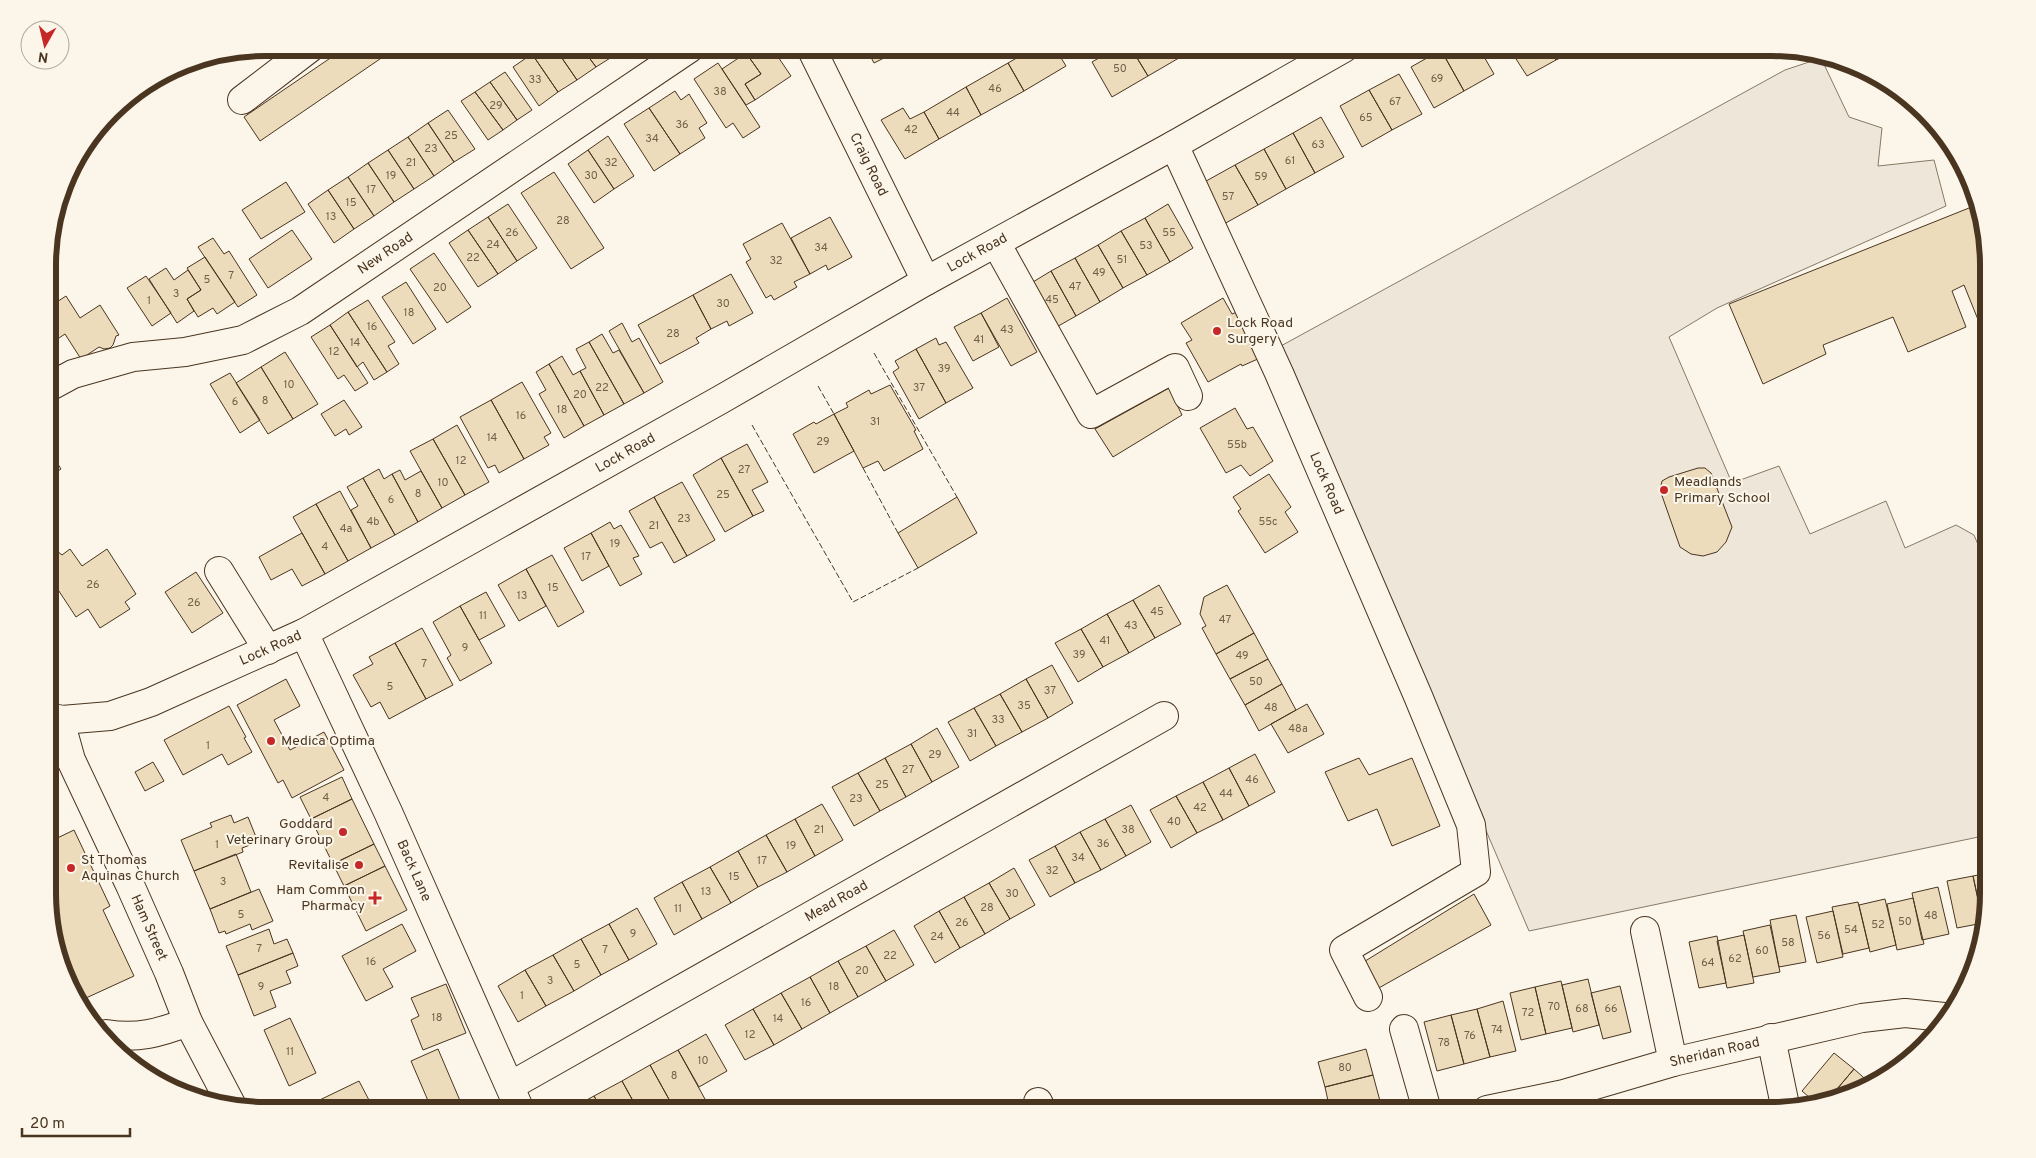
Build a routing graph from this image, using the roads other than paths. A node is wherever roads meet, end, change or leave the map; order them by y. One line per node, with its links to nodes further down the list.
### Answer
1 (300, 56): 5 (street)
2 (678, 56): 9 (street, New Road)
3 (815, 56): 8 (street, Craig Road)
4 (1321, 56): 6 (street, Lock Road)
5 (242, 100)
6 (1174, 145): 7 (street, Lock Road); 17 (street, Lock Road)
7 (996, 243): 8 (street, Lock Road); 10 (street)
8 (926, 281): 12 (street, Lock Road)
9 (56, 383)
10 (1188, 396)
11 (219, 571): 13 (street)
12 (304, 633): 13 (street, Lock Road); 24 (street, Back Lane)
13 (268, 650): 15 (street, Lock Road)
14 (1164, 716): 24 (street, Mead Road)
15 (56, 718): 19 (street, Ham Street)
16 (1645, 931): 23 (street)
17 (1368, 997)
18 (1939, 1017): 22 (street, Sheridan Road)
19 (188, 1022): 21 (street); 25 (street, Ham Street)
20 (1404, 1029): 28 (street)
21 (112, 1035)
22 (1771, 1038): 23 (street, Sheridan Road); 26 (street)
23 (1673, 1062): 29 (street, Sheridan Road)
24 (510, 1086): 27 (street, Back Lane)
25 (228, 1098)
26 (1784, 1101)
27 (517, 1102)
28 (1425, 1102)
29 (1526, 1102)

